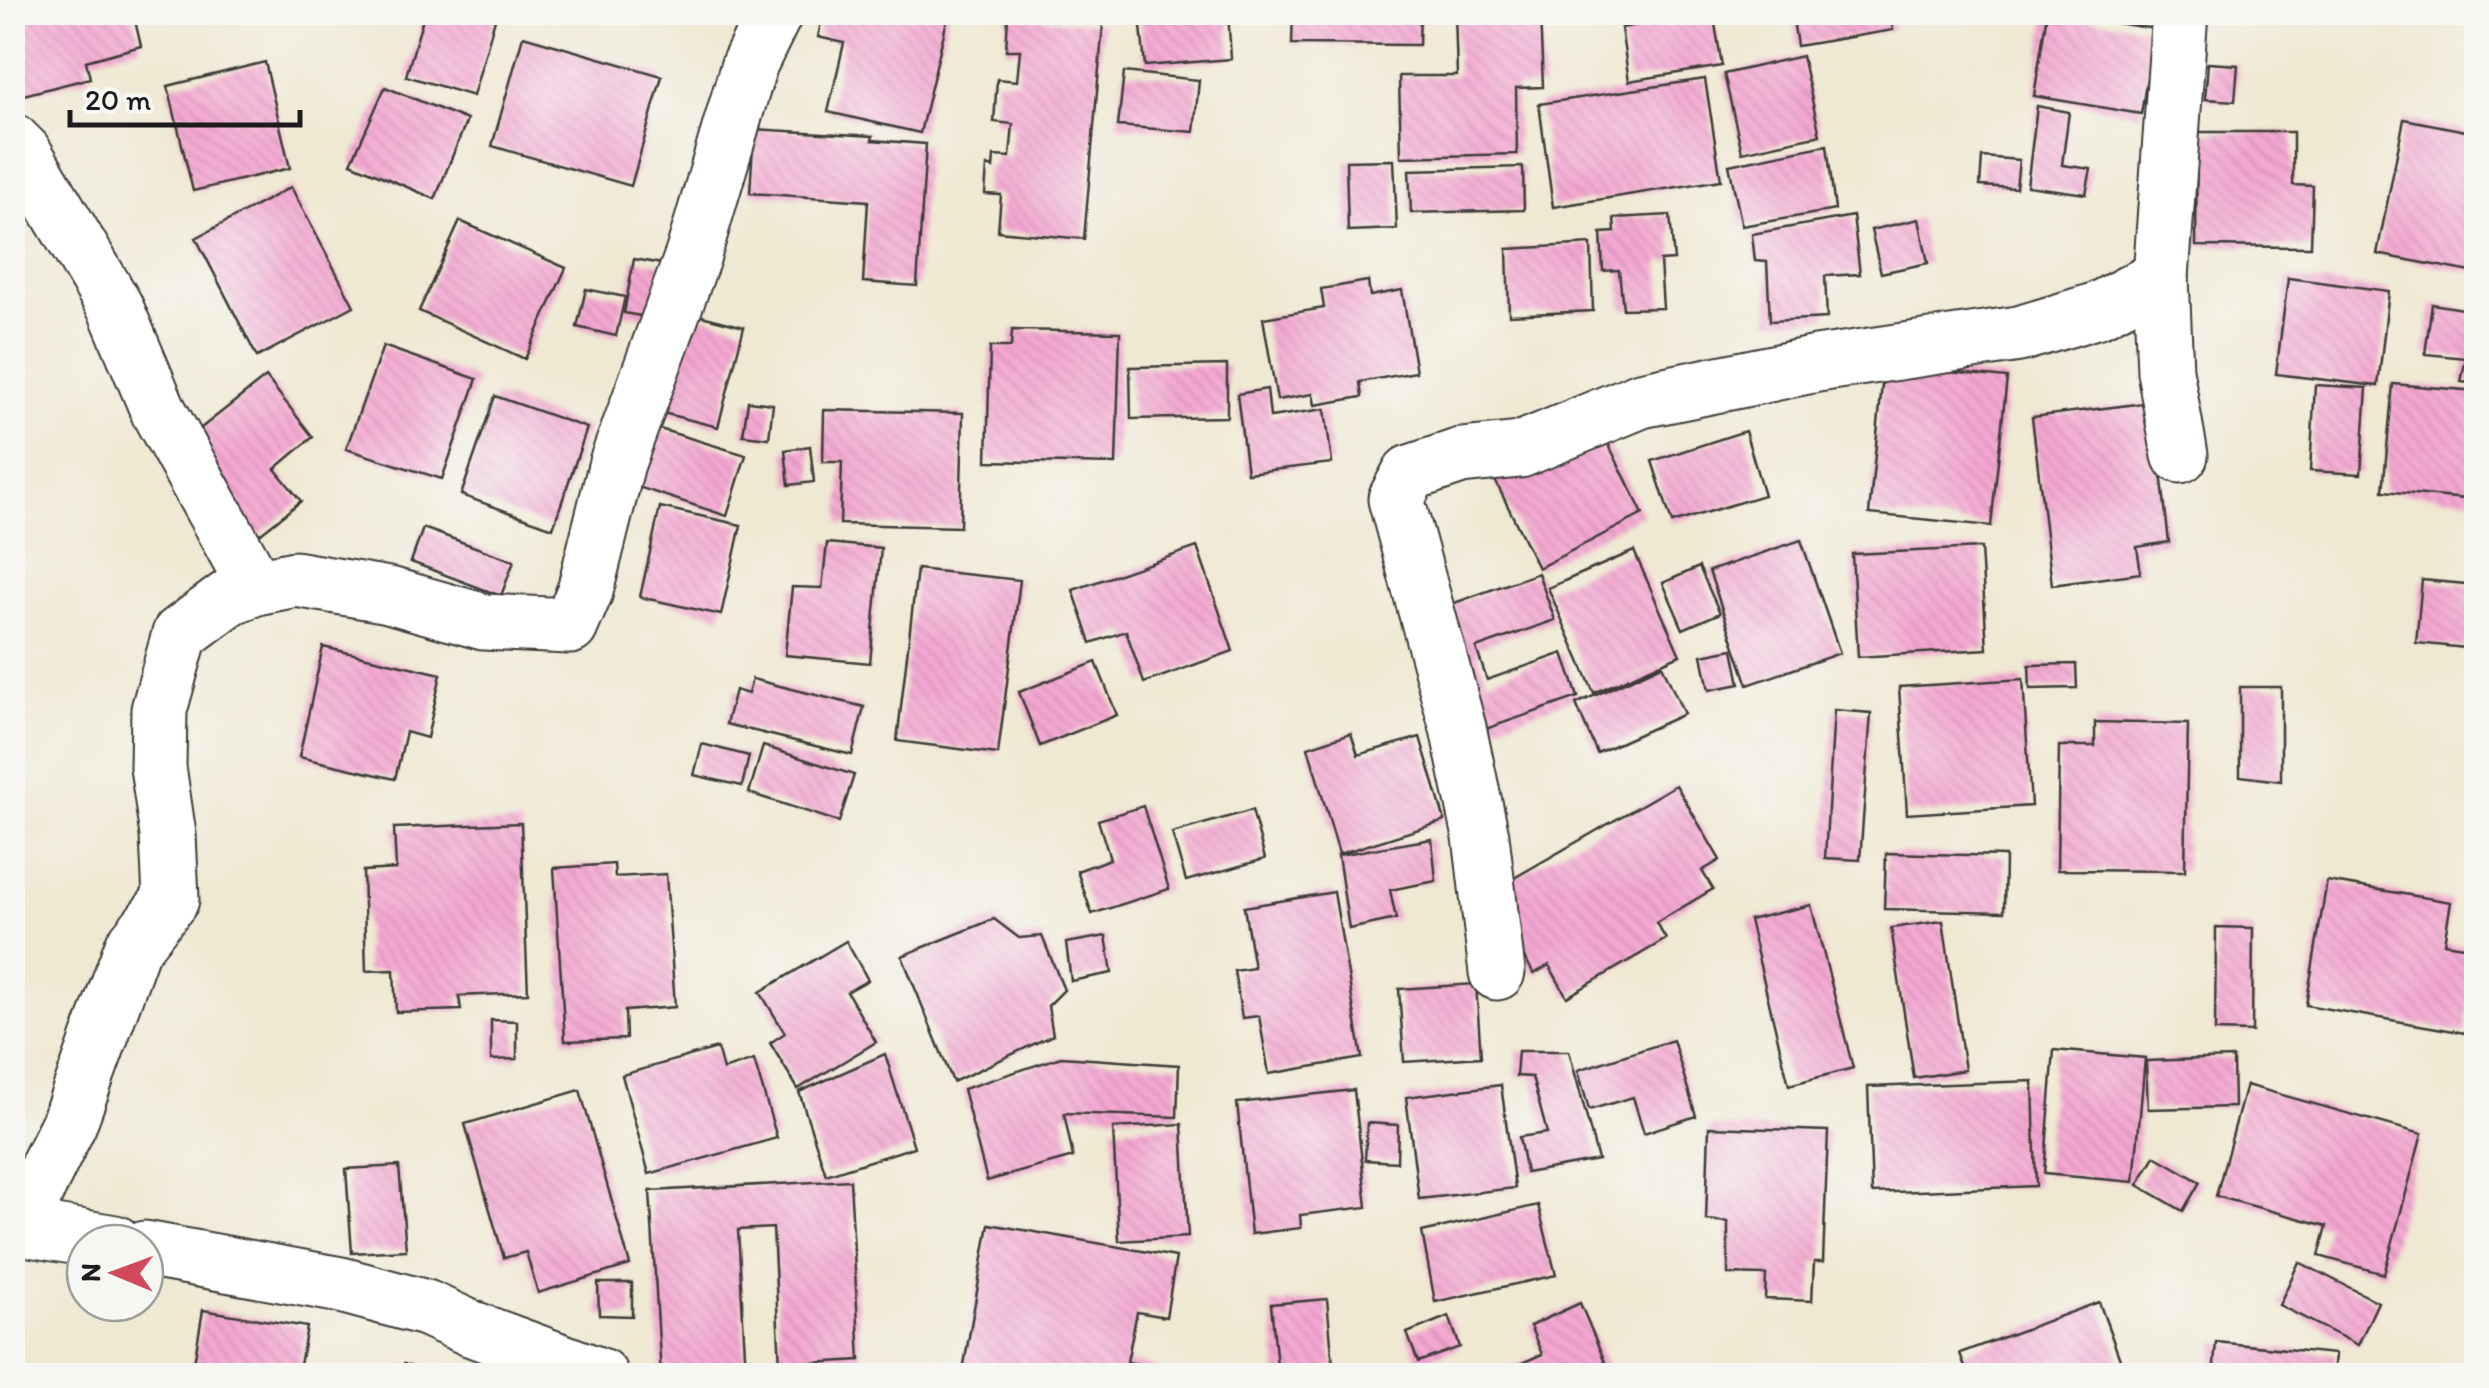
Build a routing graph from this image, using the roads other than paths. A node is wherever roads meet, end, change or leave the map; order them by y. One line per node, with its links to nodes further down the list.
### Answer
1 (775, 12): 6 (street)
2 (2180, 12): 4 (street)
3 (12, 141): 6 (street)
4 (2161, 277): 5 (street); 7 (street)
5 (2180, 455)
6 (256, 588): 8 (street)
7 (1497, 972)
8 (16, 1225): 9 (street)
9 (65, 1234)
10 (165, 1253): 11 (street)
11 (600, 1376)

